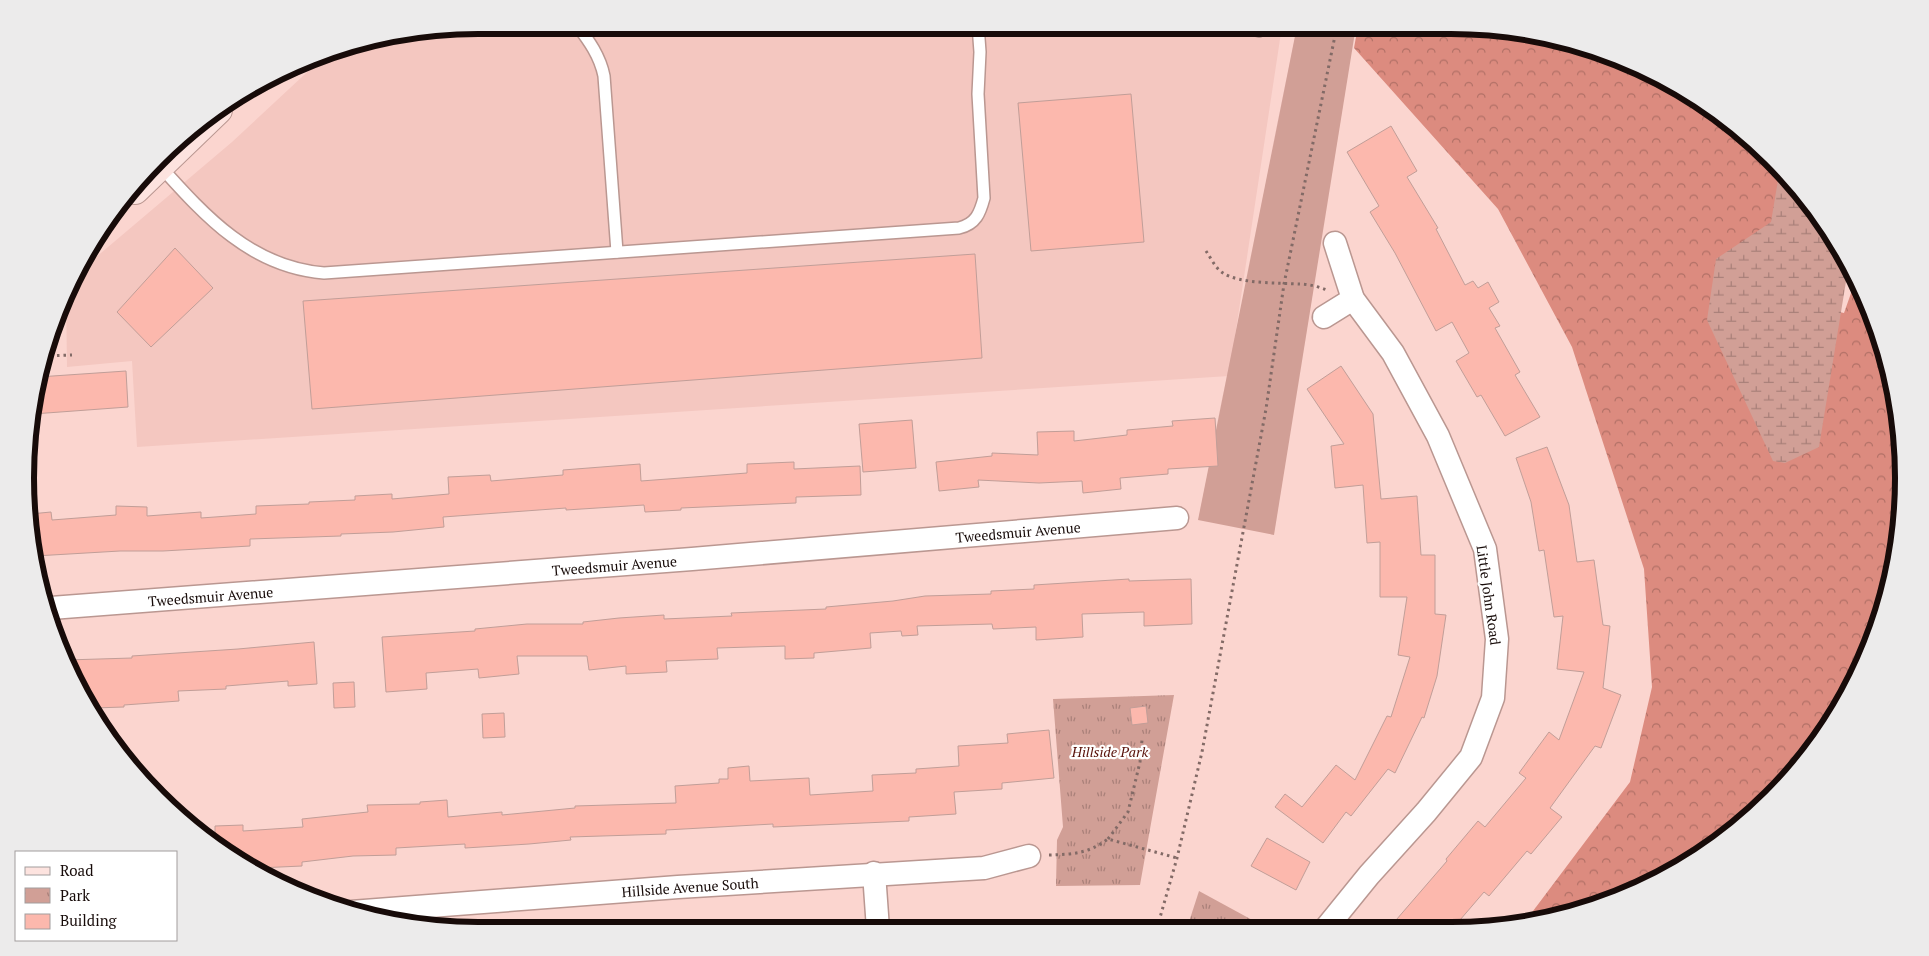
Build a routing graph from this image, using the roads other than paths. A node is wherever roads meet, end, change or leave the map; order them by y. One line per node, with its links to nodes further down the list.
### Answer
1 (583, 34): 5 (lane)
2 (979, 34): 5 (lane)
3 (161, 167): 5 (lane)
4 (1335, 243): 6 (street, Little John Road)
5 (616, 252)
6 (1352, 297): 7 (street); 14 (street, Little John Road)
7 (1324, 317)
8 (1177, 518): 9 (street, Tweedsmuir Avenue)
9 (53, 608)
10 (1029, 856): 11 (street, Hillside Avenue South)
11 (874, 873): 12 (street, Hillside Avenue South); 13 (street)
12 (376, 910)
13 (878, 922)
14 (1331, 922)

